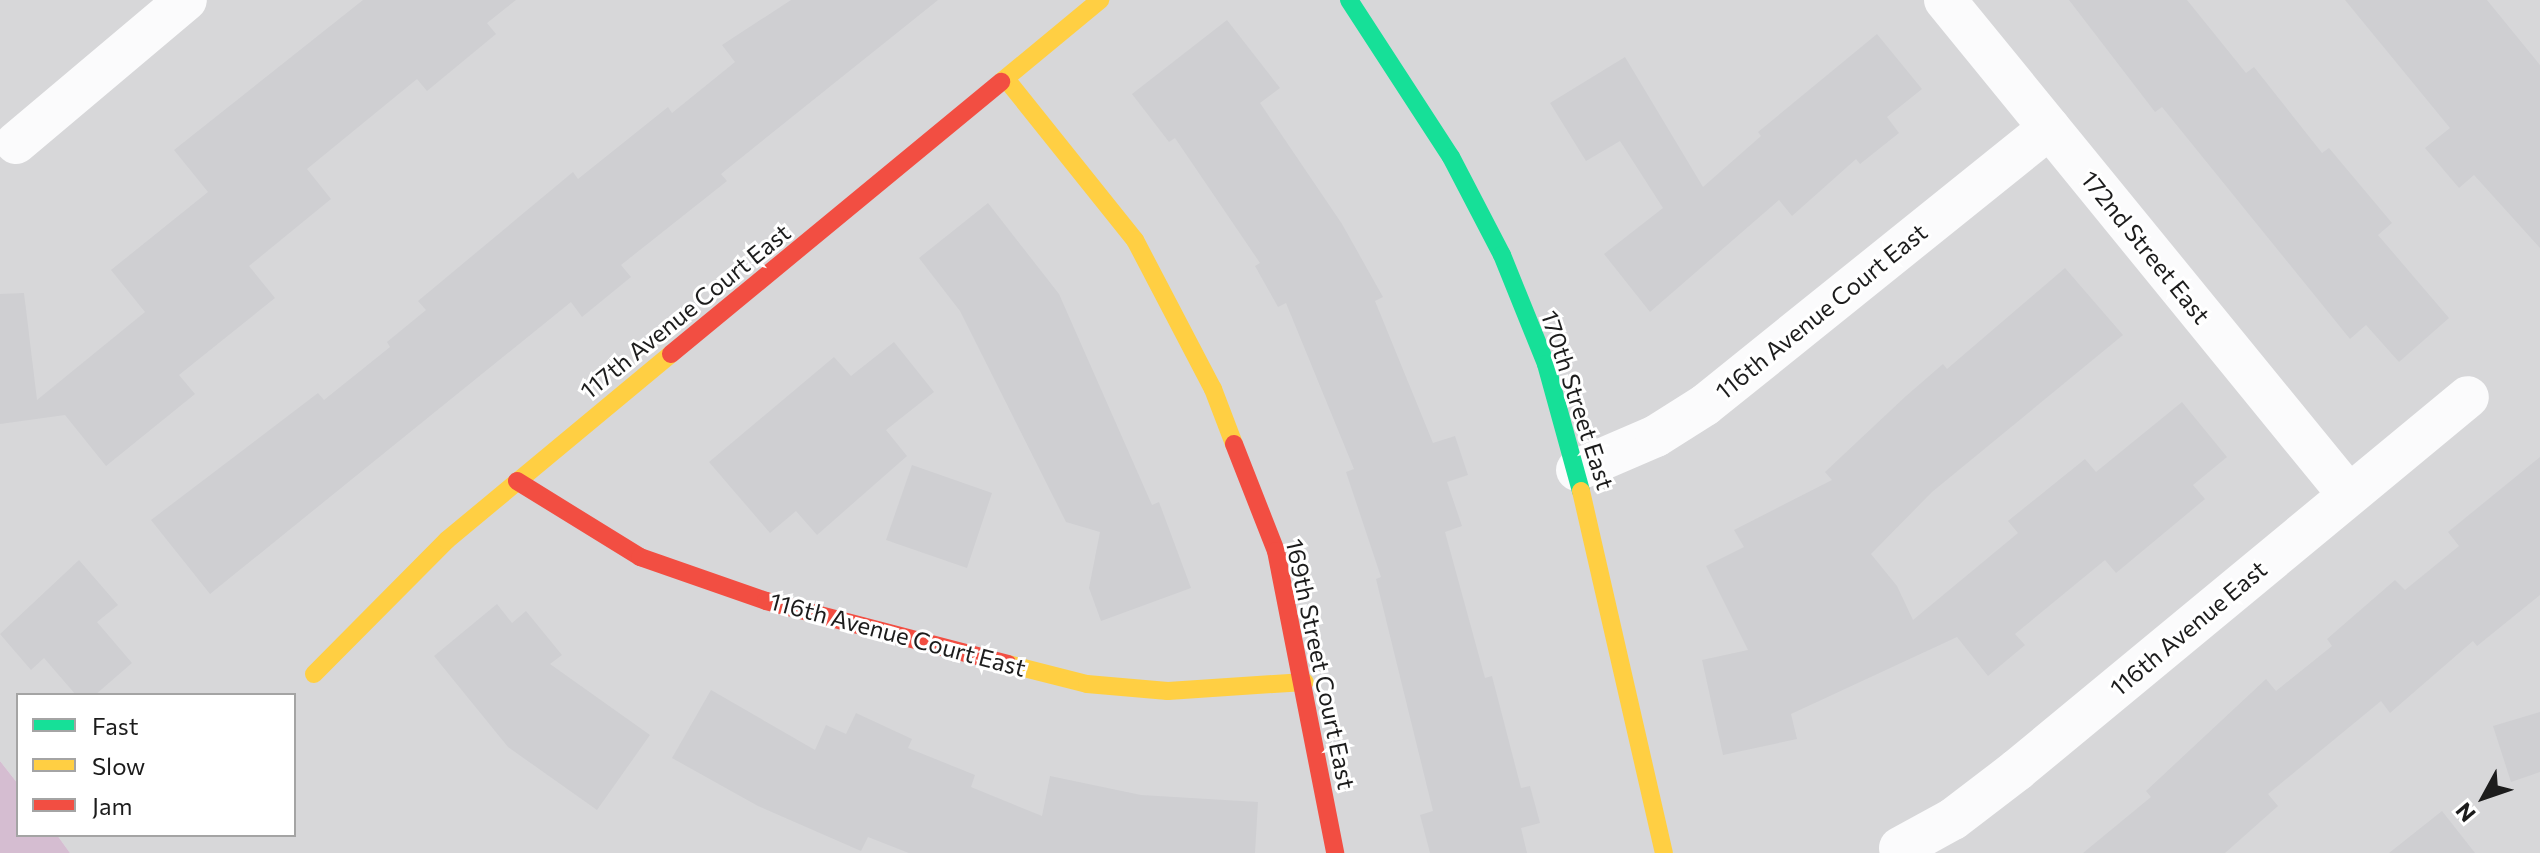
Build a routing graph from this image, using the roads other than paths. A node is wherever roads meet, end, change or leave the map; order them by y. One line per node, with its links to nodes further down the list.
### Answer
1 (186, 0): 7 (street)
2 (1100, 0): 5 (street, 117th Avenue Court East)
3 (1349, 0): 9 (street, 170th Street East)
4 (1945, 0): 6 (street, 172nd Street East)
5 (1006, 79): 10 (street, 117th Avenue Court East); 13 (street, 169th Street Court East)
6 (2049, 128): 9 (street, 116th Avenue Court East); 11 (street, 172nd Street East)
7 (16, 143)
8 (2468, 397): 11 (street, 116th Avenue East)
9 (1577, 470): 16 (street, 170th Street East)
10 (517, 481): 12 (street, 117th Avenue Court East); 13 (street, 116th Avenue Court East)
11 (2348, 494): 14 (street, 116th Avenue East)
12 (314, 674)
13 (1305, 682): 15 (street, 169th Street Court East)
14 (1900, 848)
15 (1335, 853)
16 (1664, 853)

